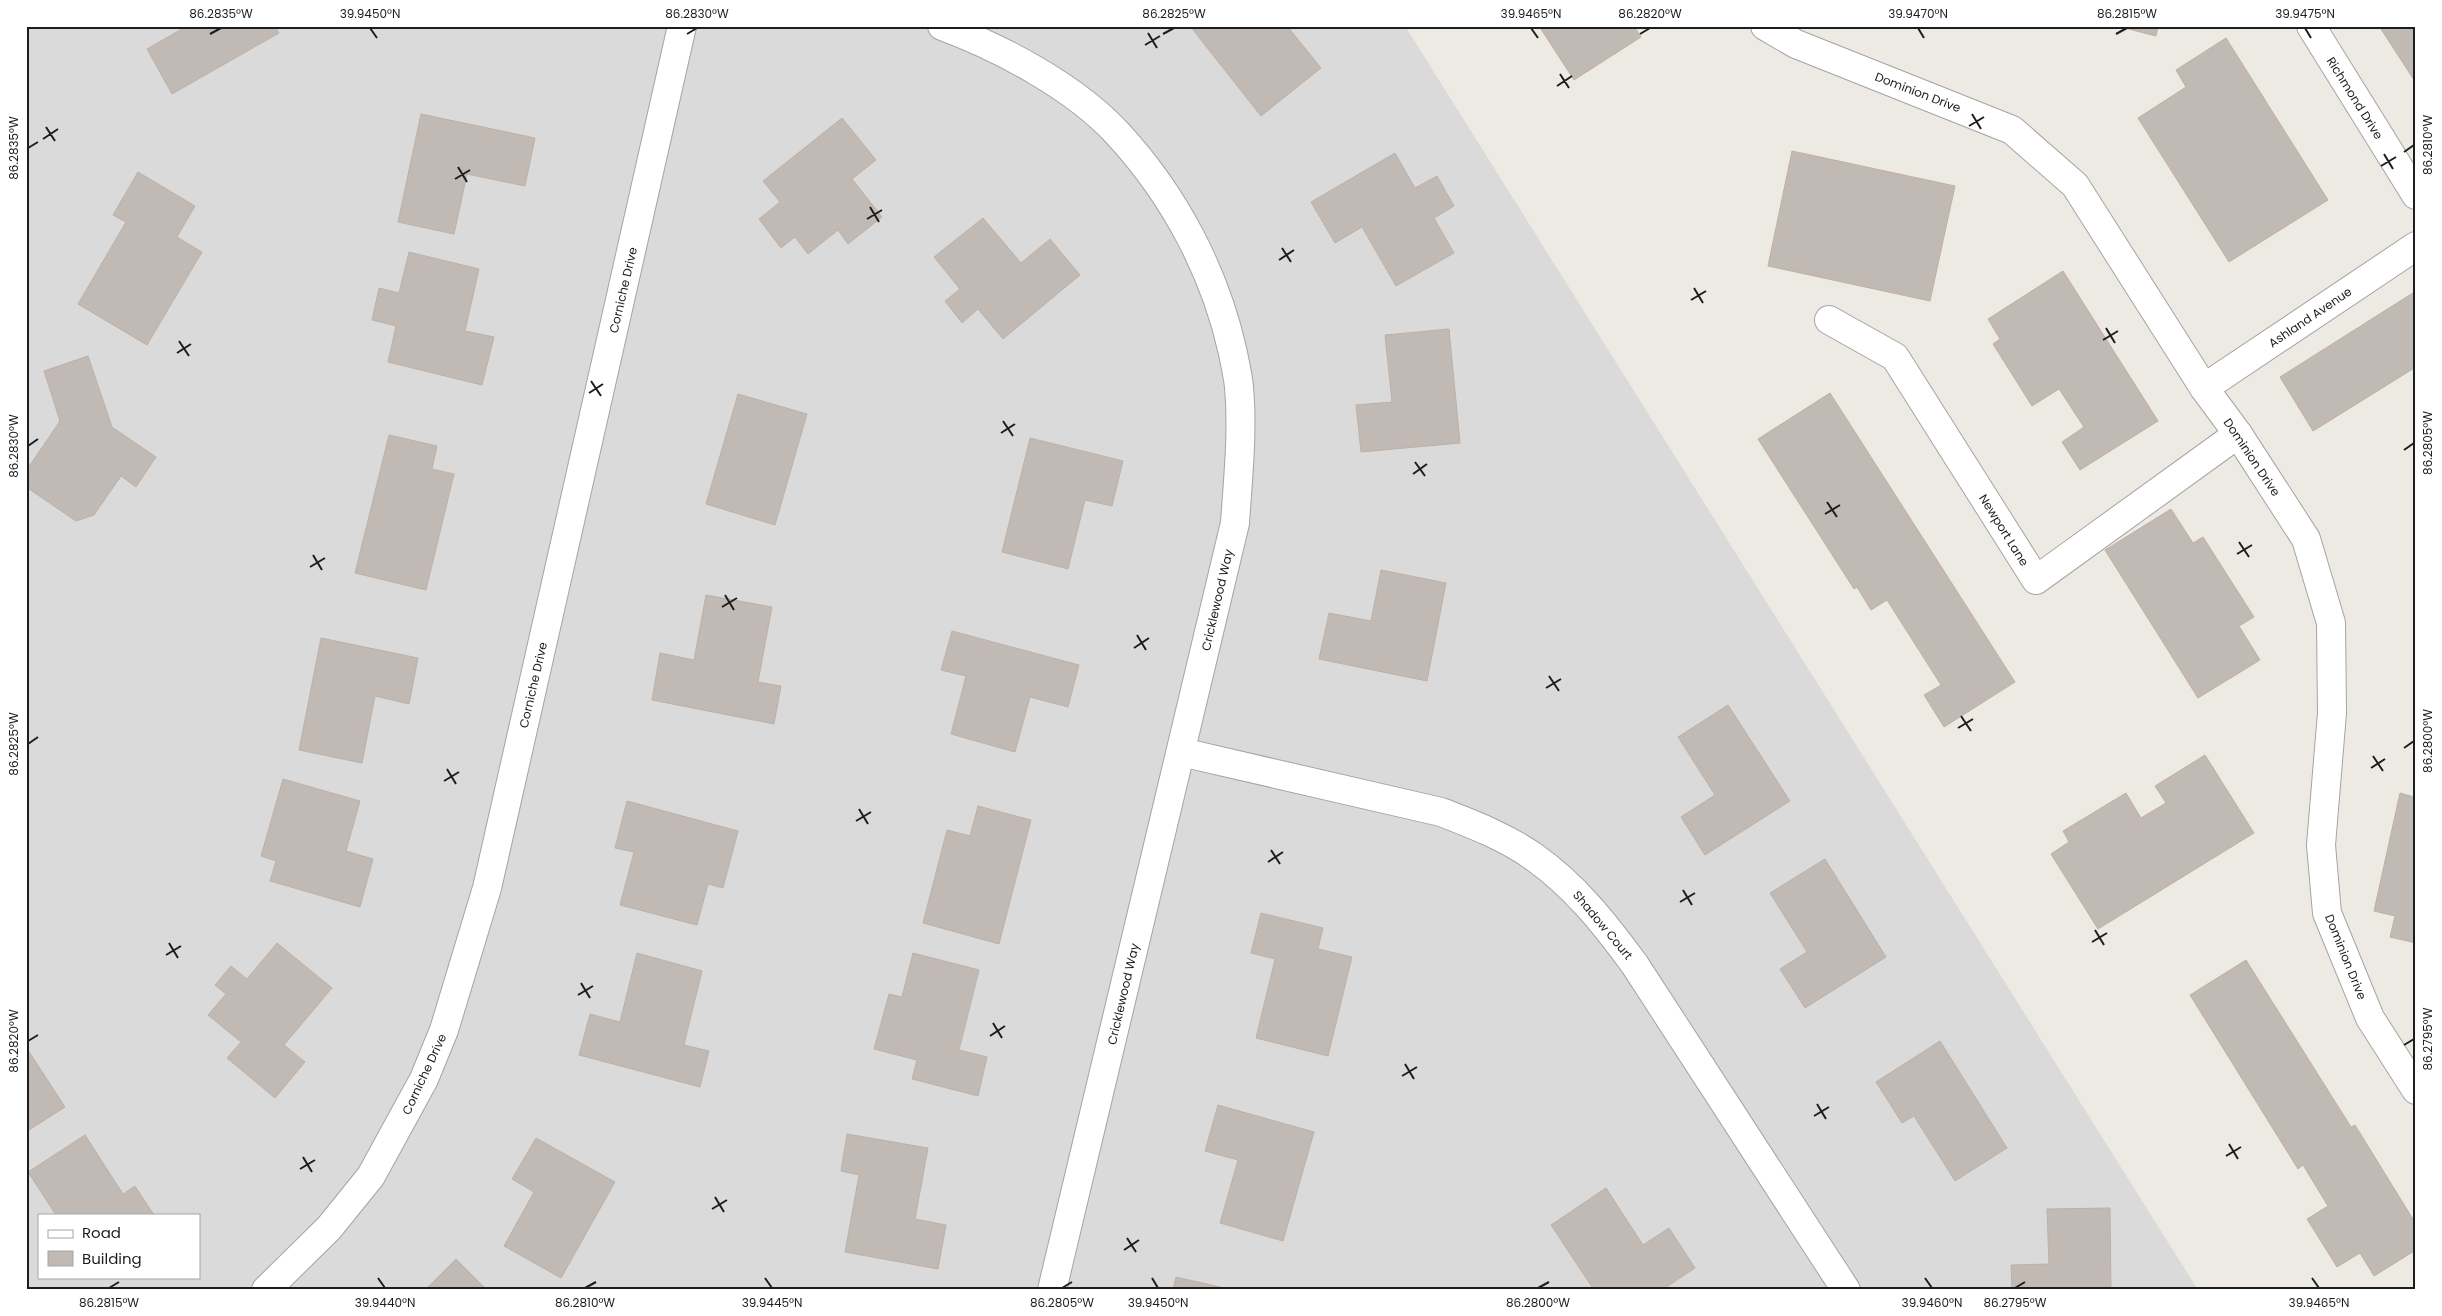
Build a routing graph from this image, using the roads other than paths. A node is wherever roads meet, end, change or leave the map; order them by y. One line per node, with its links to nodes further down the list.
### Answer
1 (682, 26): 12 (street, Corniche Drive)
2 (942, 26): 10 (street, Cricklewood Way)
3 (1765, 26): 8 (street, Dominion Drive)
4 (2311, 26): 5 (street, Richmond Drive)
5 (2416, 195)
6 (2416, 246): 8 (street, Ashland Avenue)
7 (1829, 320): 9 (street, Newport Lane)
8 (2204, 388): 9 (street, Dominion Drive)
9 (2238, 434): 11 (street, Dominion Drive)
10 (1181, 752): 13 (street, Cricklewood Way); 14 (street, Shadow Court)
11 (2416, 1090)
12 (266, 1290)
13 (1052, 1290)
14 (1846, 1290)

